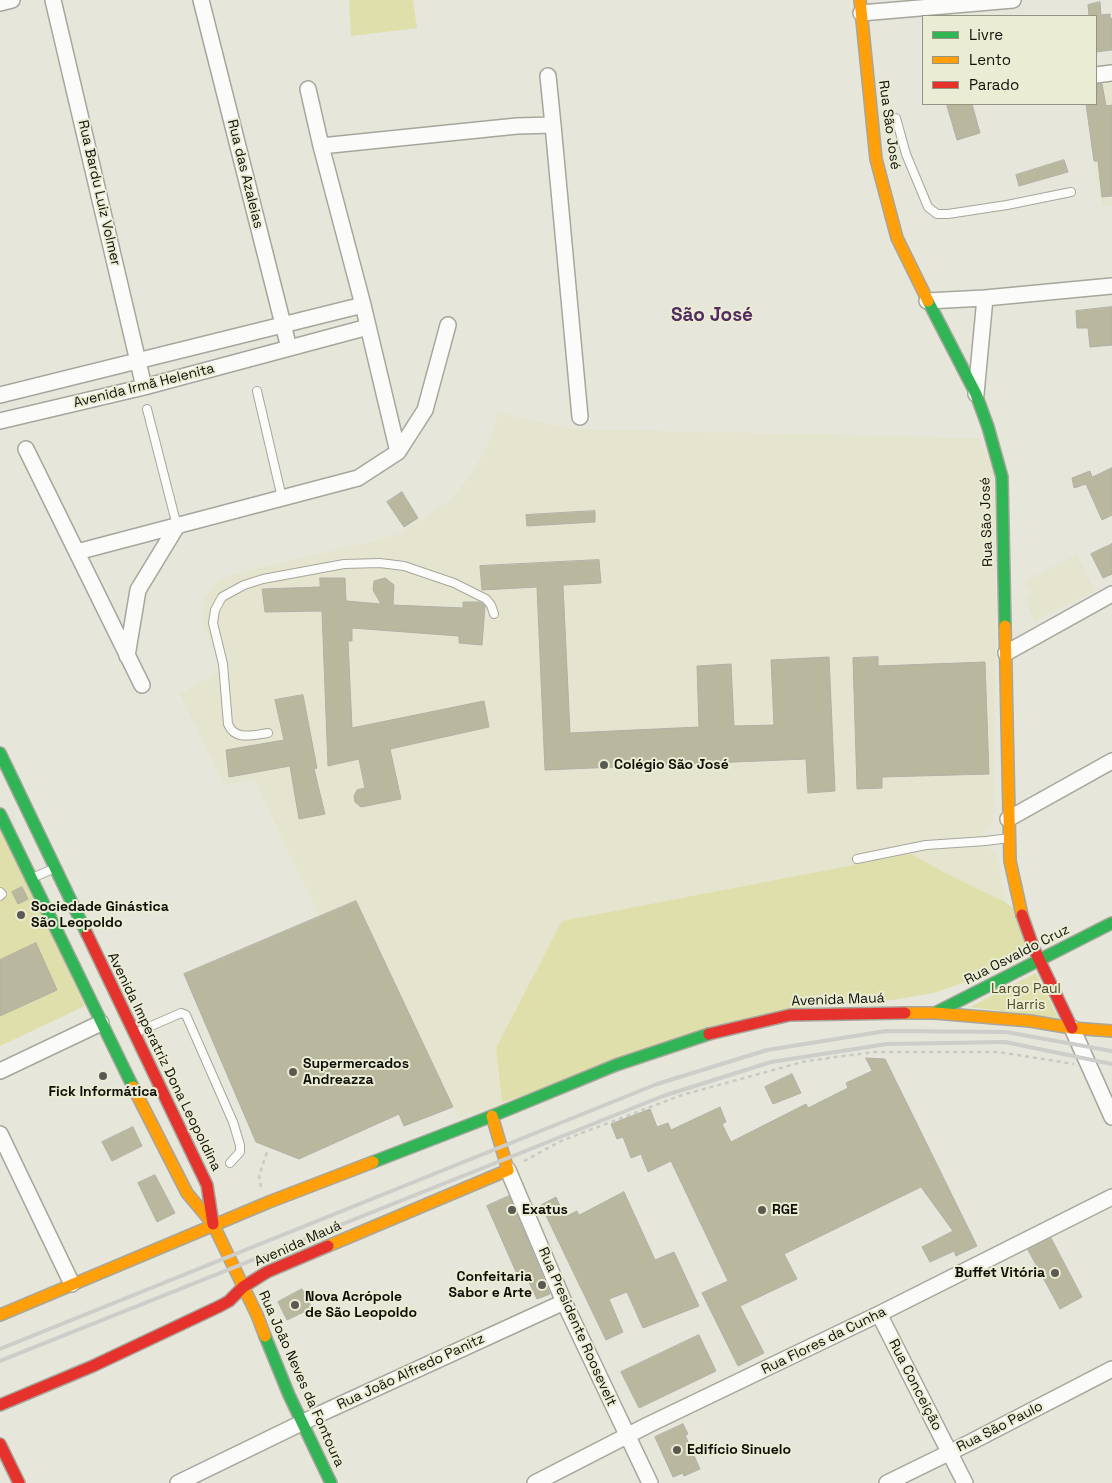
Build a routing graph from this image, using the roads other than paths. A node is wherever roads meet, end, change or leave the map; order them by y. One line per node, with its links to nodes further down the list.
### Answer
1 (12, 0): 5 (street)
2 (54, 0): 25 (street, Rua Bardu Luiz Volmer)
3 (201, 0): 21 (street, Rua das Azaleias)
4 (1011, 0): 6 (street)
5 (0, 3)
6 (860, 6): 17 (main road, Rua São José)
7 (1112, 73): 8 (street)
8 (1097, 75)
9 (548, 76): 12 (street)
10 (308, 89): 13 (street)
11 (896, 118): 14 (lane)
12 (554, 125): 13 (street); 31 (street)
13 (321, 146): 18 (street)
14 (1071, 192)
15 (1112, 286): 16 (street)
16 (985, 298): 17 (street); 28 (street)
17 (927, 301): 28 (main road, Rua São José)
18 (363, 305): 19 (street, Avenida Irmã Helenita); 22 (street)
19 (312, 318): 21 (street, Avenida Irmã Helenita); 23 (street)
20 (448, 325): 34 (street)
21 (283, 326): 24 (street, Rua das Azaleias); 25 (street, Avenida Irmã Helenita)
22 (368, 327): 23 (street, Avenida Irmã Helenita); 34 (street)
23 (318, 340): 24 (street, Avenida Irmã Helenita)
24 (288, 348): 26 (street, Avenida Irmã Helenita)
25 (139, 362): 26 (street, Rua Bardu Luiz Volmer); 29 (street, Avenida Irmã Helenita)
26 (144, 387): 32 (street, Avenida Irmã Helenita)
27 (257, 391): 35 (lane)
28 (976, 394): 40 (main road, Rua São José)
29 (0, 395)
30 (147, 409): 36 (lane)
31 (580, 417)
32 (0, 420)
33 (26, 450): 37 (street)
34 (398, 452): 35 (street)
35 (282, 498): 36 (street)
36 (177, 526): 37 (street); 41 (street)
37 (77, 552): 41 (street)
38 (1112, 594): 40 (street)
39 (494, 614): 43 (lane)
40 (1006, 653): 48 (main road, Rua São José)
41 (128, 656): 42 (street)
42 (142, 684)
43 (268, 733)
44 (0, 753): 46 (main road, Avenida Imperatriz Dona Leopoldina)
45 (1112, 761): 48 (street)
46 (4, 773): 51 (main road, Avenida Imperatriz Dona Leopoldina)
47 (0, 814): 52 (main road, Avenida Imperatriz Dona Leopoldina)
48 (1008, 819): 49 (main road, Rua São José)
49 (1009, 838): 50 (lane); 56 (main road, Rua São José)
50 (857, 859)
51 (55, 868): 52 (lane); 61 (main road, Avenida Imperatriz Dona Leopoldina)
52 (30, 879): 58 (main road, Avenida Imperatriz Dona Leopoldina)
53 (0, 892): 54 (lane)
54 (0, 896)
55 (1112, 923): 56 (main road, Rua Osvaldo Cruz)
56 (1040, 961): 57 (main road, Rua Osvaldo Cruz); 59 (main road, Rua São José)
57 (935, 1013): 59 (main road, Avenida Mauá); 63 (main road, Avenida Mauá)
58 (100, 1023): 62 (street); 69 (main road, Avenida Imperatriz Dona Leopoldina)
59 (1072, 1028): 60 (main road, Avenida Mauá); 64 (street)
60 (1112, 1031)
61 (134, 1034): 66 (lane); 69 (main road, Avenida Imperatriz Dona Leopoldina)
62 (0, 1071)
63 (492, 1116): 67 (main road); 69 (main road, Avenida Mauá)
64 (1112, 1118)
65 (0, 1134): 70 (street)
66 (230, 1163)
67 (508, 1170): 71 (main road, Avenida Mauá); 72 (street, Rua Presidente Roosevelt)
68 (1112, 1197): 73 (street, Rua Flores da Cunha)
69 (213, 1224): 70 (main road, Avenida Mauá); 71 (main road, Avenida Imperatriz Dona Leopoldina)
70 (72, 1284): 74 (main road, Avenida Mauá)
71 (243, 1287): 76 (main road, Avenida Mauá); 77 (main road, Rua João Neves da Fontoura)
72 (564, 1302): 77 (street, Rua João Alfredo Panitz); 78 (street, Rua Presidente Roosevelt)
73 (879, 1314): 78 (street, Rua Flores da Cunha); 80 (street, Rua Conceição)
74 (0, 1315)
75 (1112, 1370): 80 (street, Rua São Paulo)
76 (0, 1405)
77 (302, 1422): 82 (street, Rua João Alfredo Panitz); 83 (main road, Rua João Neves da Fontoura)
78 (627, 1435): 84 (street, Rua Flores da Cunha); 85 (street, Rua Presidente Roosevelt)
79 (0, 1444): 81 (main road)
80 (950, 1452): 86 (street, Rua São Paulo); 87 (street, Rua Conceição)
81 (19, 1483)
82 (178, 1483)
83 (331, 1483)
84 (535, 1483)
85 (650, 1483)
86 (887, 1483)
87 (965, 1483)

